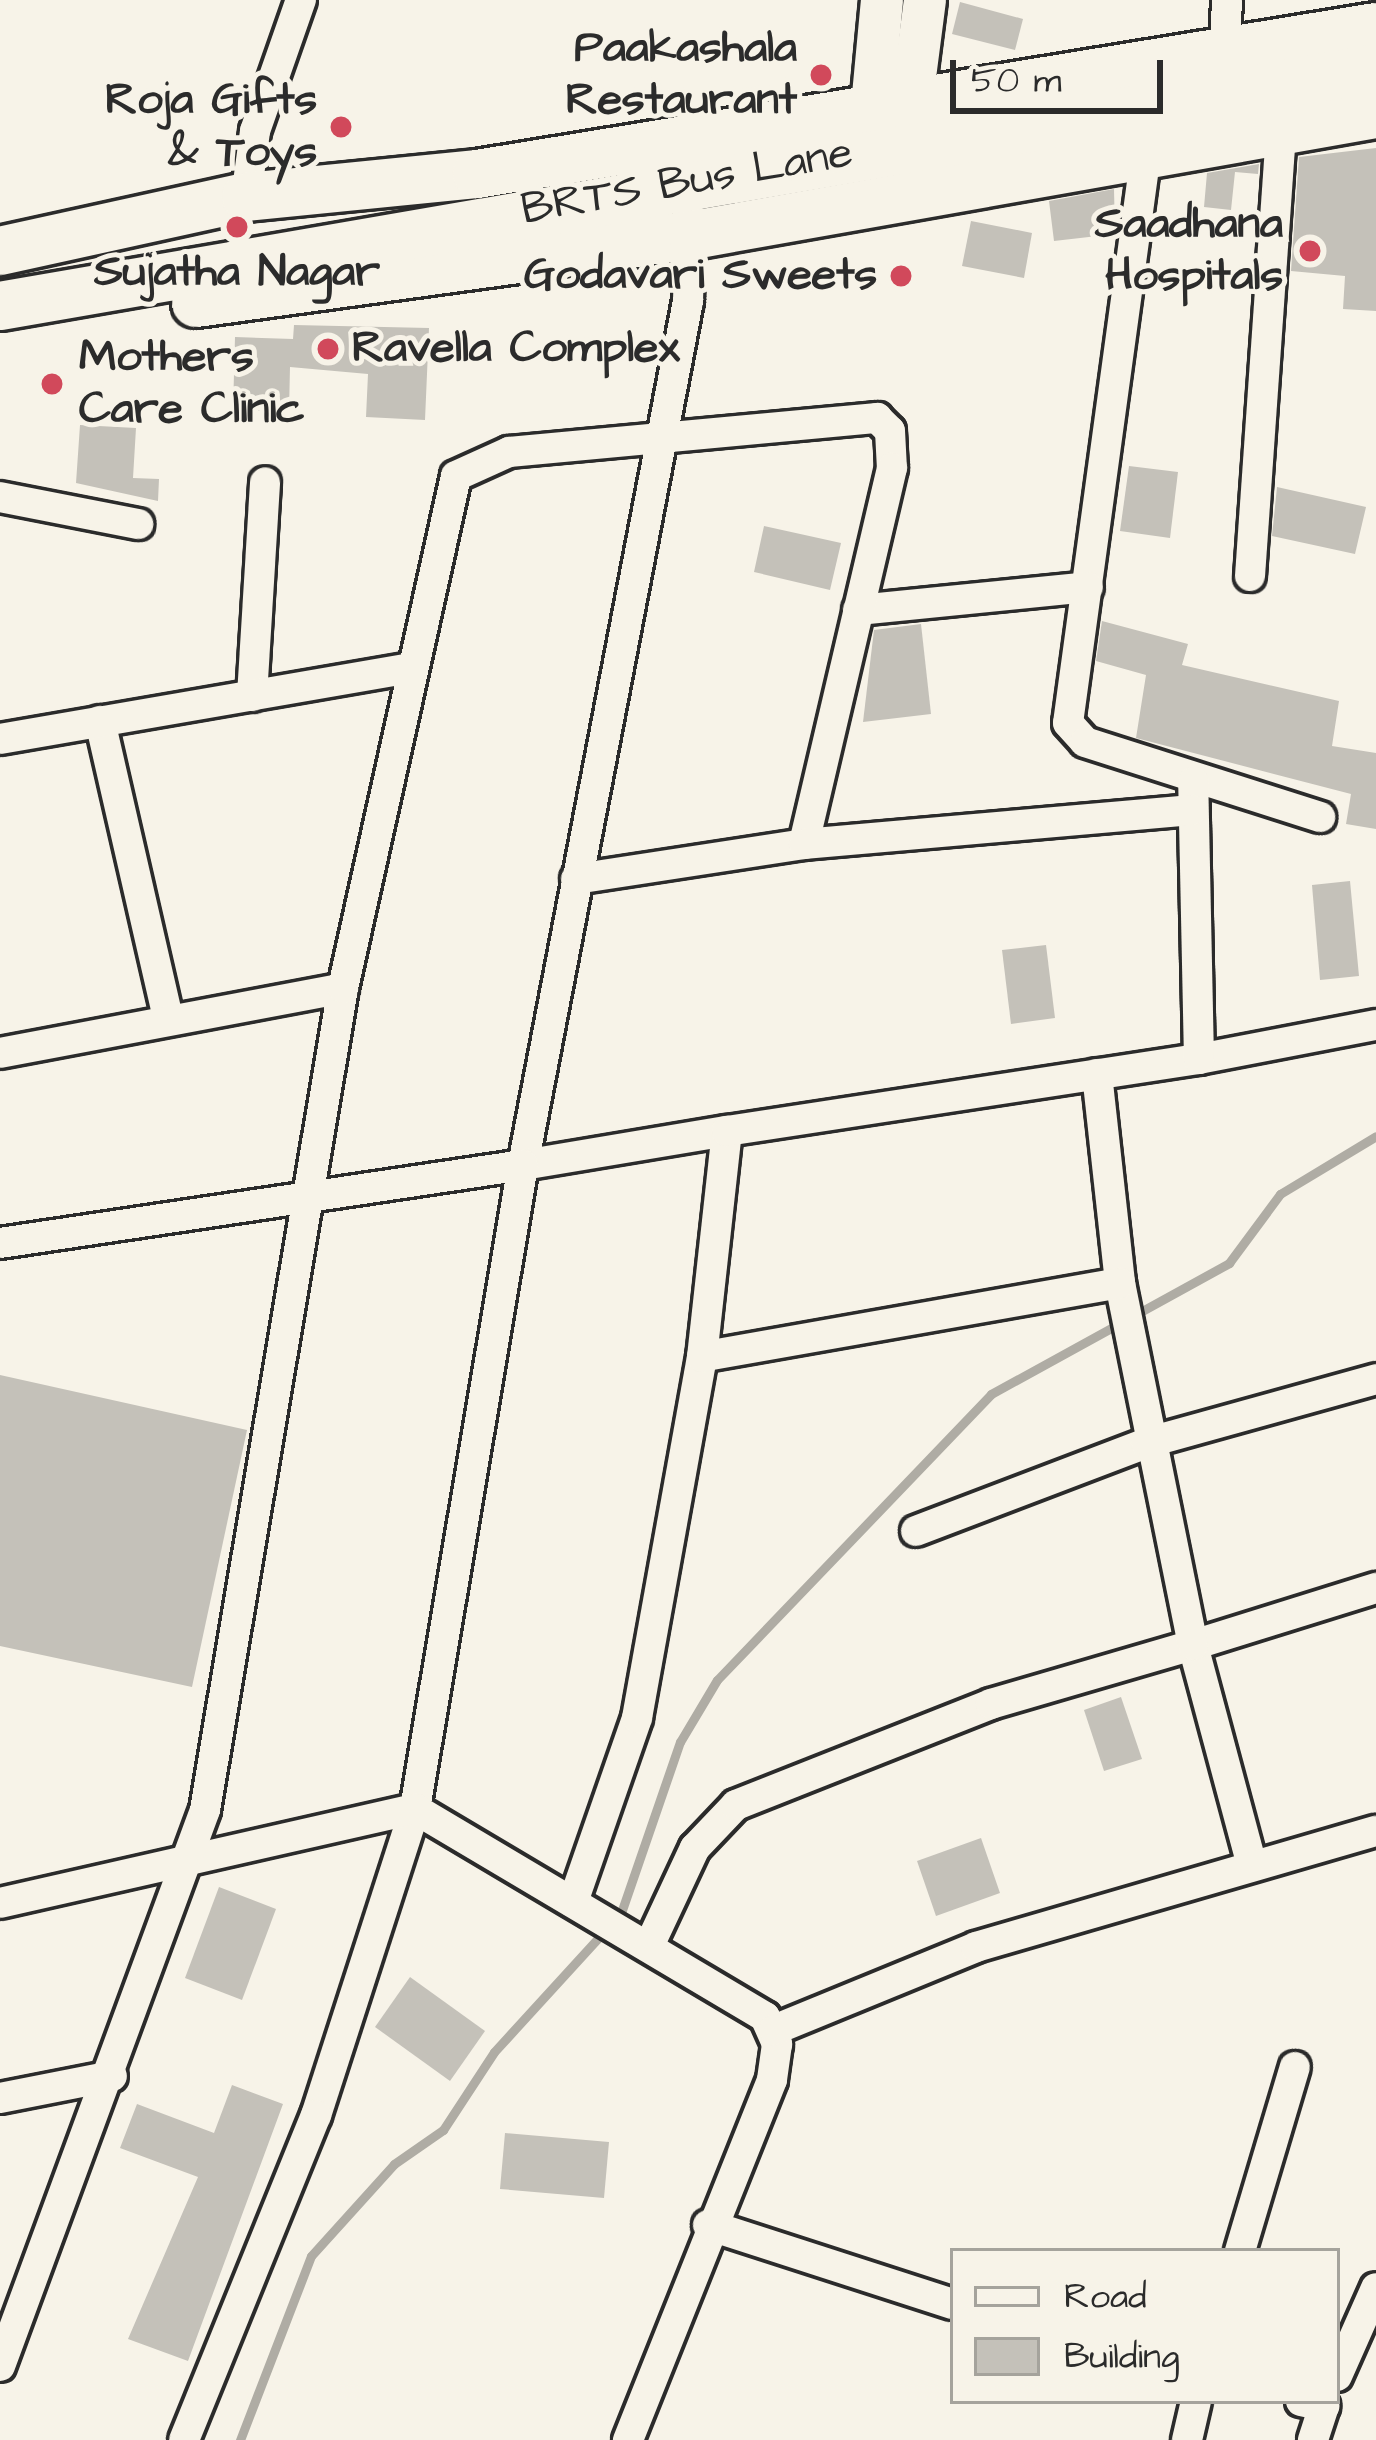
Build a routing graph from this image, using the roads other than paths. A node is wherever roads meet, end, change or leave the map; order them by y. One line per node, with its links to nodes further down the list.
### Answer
1 (301, 0): 13 (street)
2 (882, 0): 8 (street)
3 (925, 0): 8 (street)
4 (1227, 0): 6 (street)
5 (1376, 28): 6 (main road)
6 (1225, 50): 8 (main road)
7 (1376, 68): 12 (main road, BRTS Bus Lane)
8 (892, 103): 12 (main road)
9 (1376, 115): 10 (main road)
10 (1281, 130): 11 (main road); 22 (street)
11 (1146, 153): 14 (main road); 23 (street)
12 (685, 163): 13 (main road); 14 (street); 16 (main road, BRTS Bus Lane)
13 (246, 197): 15 (main road)
14 (693, 235): 17 (main road); 18 (street)
15 (0, 251)
16 (0, 306)
17 (0, 334)
18 (663, 431): 24 (street); 25 (street); 32 (street)
19 (265, 482): 26 (street)
20 (0, 497): 21 (street)
21 (138, 524)
22 (1250, 576)
23 (1088, 587): 24 (street); 29 (street)
24 (858, 610): 31 (street)
25 (412, 668): 26 (street); 33 (street)
26 (252, 695): 27 (street)
27 (100, 721): 28 (street); 34 (street)
28 (0, 739)
29 (1192, 796): 30 (street); 31 (street); 37 (street)
30 (1320, 817)
31 (804, 844): 32 (street)
32 (576, 879): 40 (street)
33 (343, 988): 34 (street); 41 (street)
34 (168, 1019): 36 (street)
35 (1376, 1024): 37 (street)
36 (0, 1053)
37 (1199, 1059): 38 (street)
38 (1097, 1074): 39 (street); 43 (street)
39 (727, 1131): 40 (street); 44 (street)
40 (523, 1165): 41 (street); 50 (street)
41 (306, 1196): 42 (street); 53 (street)
42 (0, 1243)
43 (1121, 1292): 44 (street); 46 (street)
44 (702, 1357): 55 (street)
45 (1376, 1379): 46 (street)
46 (1146, 1443): 47 (street); 49 (street)
47 (916, 1531)
48 (1376, 1588): 49 (street)
49 (1193, 1645): 52 (street); 56 (street)
50 (415, 1809): 53 (street); 55 (street); 69 (street)
51 (1376, 1831): 52 (street)
52 (1251, 1862): 57 (street)
53 (187, 1864): 54 (street); 59 (street)
54 (0, 1903)
55 (578, 1905): 56 (street)
56 (641, 1941): 57 (street)
57 (773, 2030): 61 (street)
58 (1295, 2067): 62 (street)
59 (112, 2076): 60 (street); 65 (street)
60 (0, 2098)
61 (708, 2225): 64 (street); 70 (street)
62 (1241, 2248)
63 (1376, 2288): 66 (street)
64 (950, 2303)
65 (0, 2366)
66 (1340, 2369)
67 (1195, 2404): 71 (street)
68 (1317, 2404): 72 (street)
69 (184, 2440)
70 (628, 2440)
71 (1186, 2440)
72 (1313, 2440)

